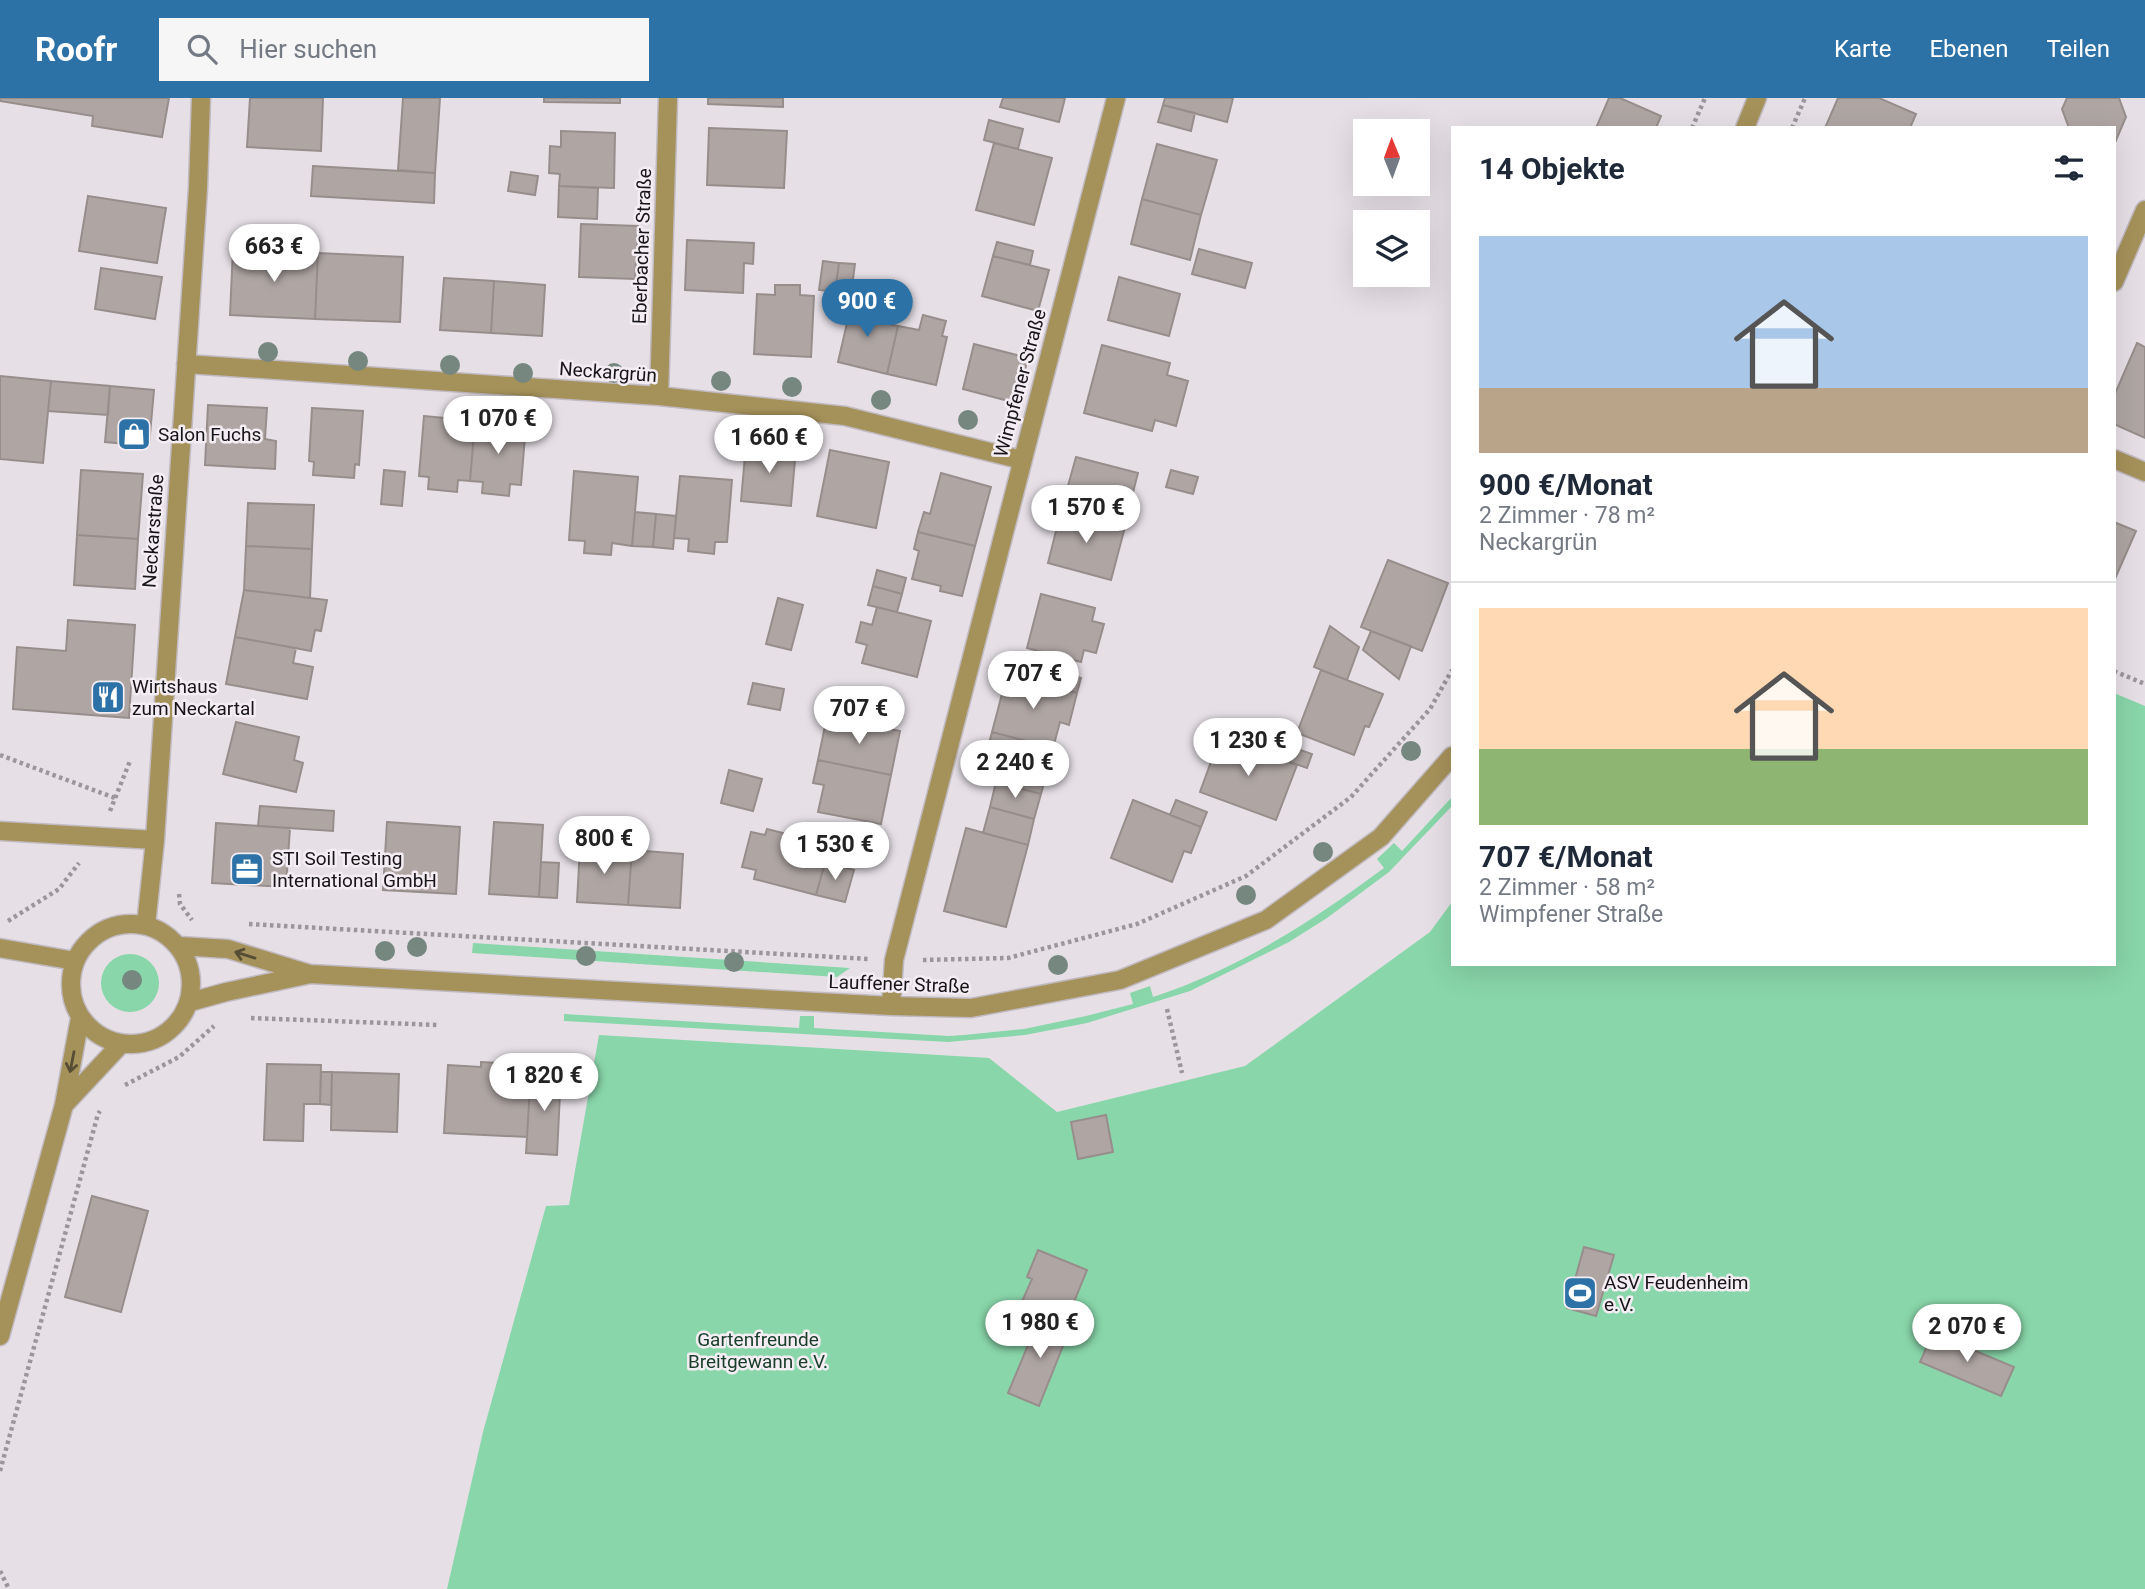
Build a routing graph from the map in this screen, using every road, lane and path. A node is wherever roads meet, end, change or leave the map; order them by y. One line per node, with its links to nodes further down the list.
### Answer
1 (201, 98): 12 (street, Neckarstraße)
2 (668, 98): 13 (street, Eberbacher Straße)
3 (1116, 98): 14 (street, Wimpfener Straße)
4 (1705, 98): 7 (path)
5 (1757, 98): 8 (street)
6 (1805, 98): 9 (path)
7 (1693, 126)
8 (1746, 126)
9 (1793, 126)
10 (2145, 210): 11 (street)
11 (2116, 277)
12 (186, 364): 13 (street, Neckargrün); 24 (street, Neckarstraße)
13 (659, 396): 14 (street, Neckargrün)
14 (1022, 460): 31 (street, Wimpfener Straße)
15 (2116, 460): 16 (street)
16 (2145, 472)
17 (1451, 672): 31 (path)
18 (2116, 672): 19 (path)
19 (2145, 684)
20 (0, 755): 22 (path)
21 (1451, 757): 35 (street, Lauffener Straße)
22 (115, 798)
23 (0, 831): 24 (street)
24 (155, 840): 27 (street, Neckarstraße)
25 (192, 921): 28 (path)
26 (244, 923): 31 (path)
27 (146, 925): 28 (street); 32 (street)
28 (164, 933): 29 (street)
29 (179, 946): 33 (street, Lauffener Straße, one-way to 29); 34 (street)
30 (0, 948): 32 (street)
31 (894, 960): 35 (street, Wimpfener Straße)
32 (75, 961): 38 (street)
33 (310, 974): 34 (street, Lauffener Straße); 35 (street, Lauffener Straße)
34 (190, 1002): 41 (street)
35 (891, 1006)
36 (1167, 1009): 42 (path)
37 (238, 1017): 40 (path)
38 (80, 1018): 41 (street); 44 (street, one-way to 44)
39 (216, 1025): 43 (path)
40 (439, 1025)
41 (121, 1044): 44 (street)
42 (1182, 1073)
43 (121, 1090)
44 (64, 1105): 46 (street)
45 (105, 1106): 47 (path)
46 (0, 1336)
47 (0, 1471)
48 (0, 1571): 49 (path)
49 (9, 1589)

